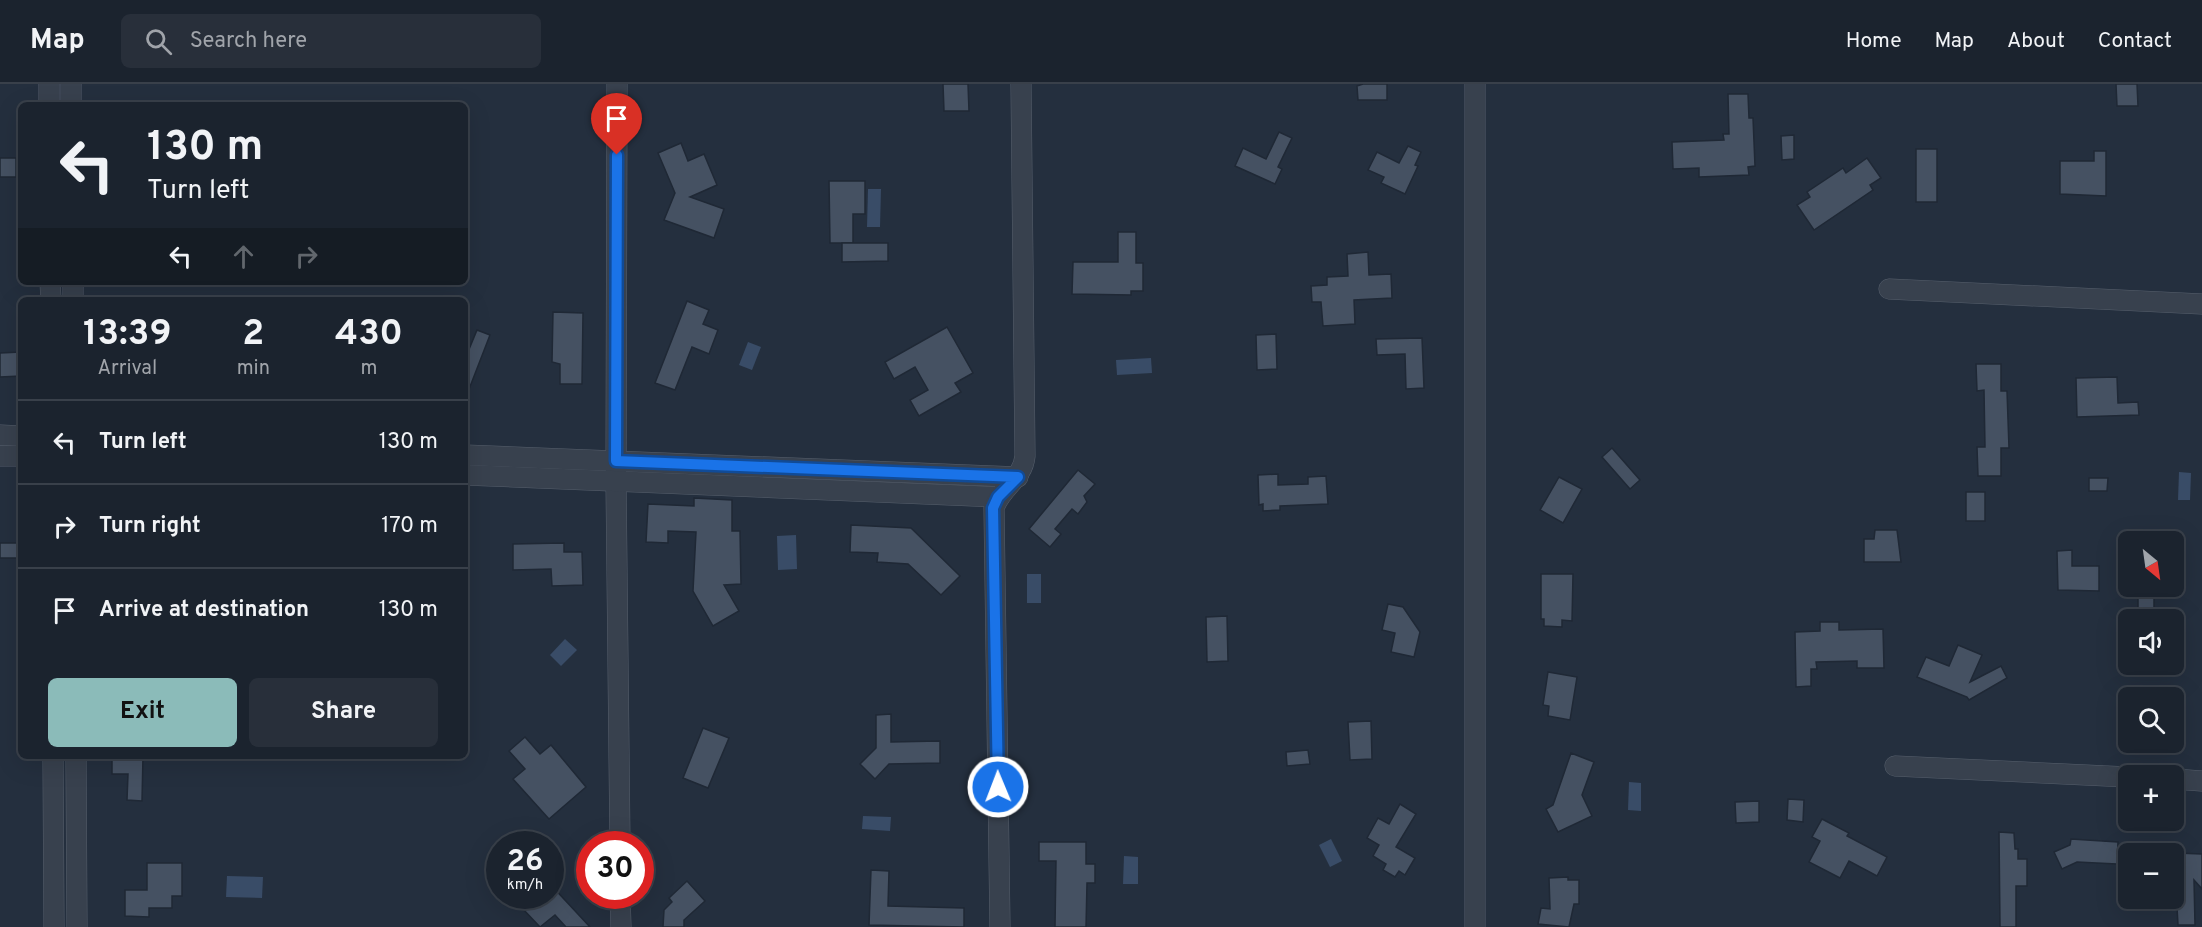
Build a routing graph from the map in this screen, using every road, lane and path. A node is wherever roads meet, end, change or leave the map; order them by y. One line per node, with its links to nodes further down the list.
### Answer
1 (49, 84): 6 (street)
2 (71, 84): 7 (street)
3 (617, 84): 15 (street)
4 (1022, 84): 17 (street)
5 (1476, 84): 31 (street)
6 (49, 102)
7 (71, 102)
8 (1889, 289): 9 (street)
9 (2202, 304)
10 (0, 435): 11 (street)
11 (18, 436)
12 (468, 455): 15 (street)
13 (0, 456): 14 (street)
14 (18, 456)
15 (616, 471): 16 (street); 17 (street); 18 (street); 25 (street)
16 (468, 475)
17 (1018, 477): 18 (street)
18 (998, 497): 30 (street)
19 (53, 759): 27 (street)
20 (76, 759): 28 (street)
21 (1895, 766): 22 (street)
22 (2118, 777)
23 (2184, 780): 24 (street)
24 (2202, 781)
25 (620, 831)
26 (620, 909): 29 (street)
27 (54, 927)
28 (77, 927)
29 (621, 927)
30 (1000, 927)
31 (1474, 927)

